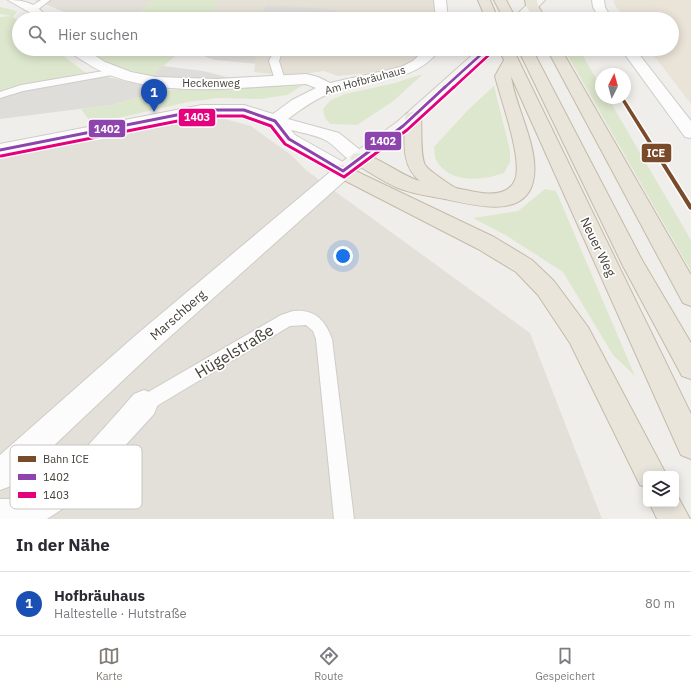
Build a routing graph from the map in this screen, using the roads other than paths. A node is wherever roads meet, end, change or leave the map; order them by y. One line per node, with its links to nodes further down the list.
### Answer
1 (14, 0): 8 (street)
2 (46, 0): 8 (lane)
3 (440, 0): 10 (street)
4 (484, 0): 11 (highway)
5 (500, 0): 12 (highway)
6 (598, 0): 15 (street)
7 (534, 2): 13 (street); 14 (highway)
8 (32, 9): 9 (street)
9 (35, 12)
10 (441, 12)
11 (489, 12)
12 (506, 12)
13 (525, 12)
14 (538, 12)
15 (602, 12)
16 (84, 56): 25 (street, Heckenweg)
17 (276, 56): 26 (lane)
18 (426, 56): 27 (street, Am Hofbräuhaus)
19 (479, 56): 29 (street)
20 (513, 56): 34 (highway)
21 (515, 56): 40 (highway, Neuer Weg)
22 (516, 56): 36 (highway, Neuer Weg)
23 (558, 56): 35 (highway)
24 (633, 56): 31 (street)
25 (115, 72): 26 (street, Heckenweg); 28 (lane)
26 (280, 80): 27 (street, Heckenweg)
27 (328, 88): 30 (street, Am Hofbräuhaus)
28 (0, 95)
29 (413, 117): 33 (street); 34 (highway)
30 (276, 121): 32 (street); 33 (street); 33 (street)
31 (691, 133)
32 (0, 150)
33 (351, 164): 34 (highway); 38 (street, Marschberg); 42 (highway)
34 (450, 193)
35 (691, 296)
36 (691, 367)
37 (144, 404): 39 (street, Hügelstraße); 47 (lane, Hügelstraße)
38 (34, 445)
39 (106, 445)
40 (691, 445)
41 (10, 467): 43 (street, Marschberg)
42 (648, 471)
43 (0, 476)
44 (668, 507): 48 (highway)
45 (31, 509): 46 (street, Hügelstraße)
46 (0, 515)
47 (344, 519)
48 (674, 519)

